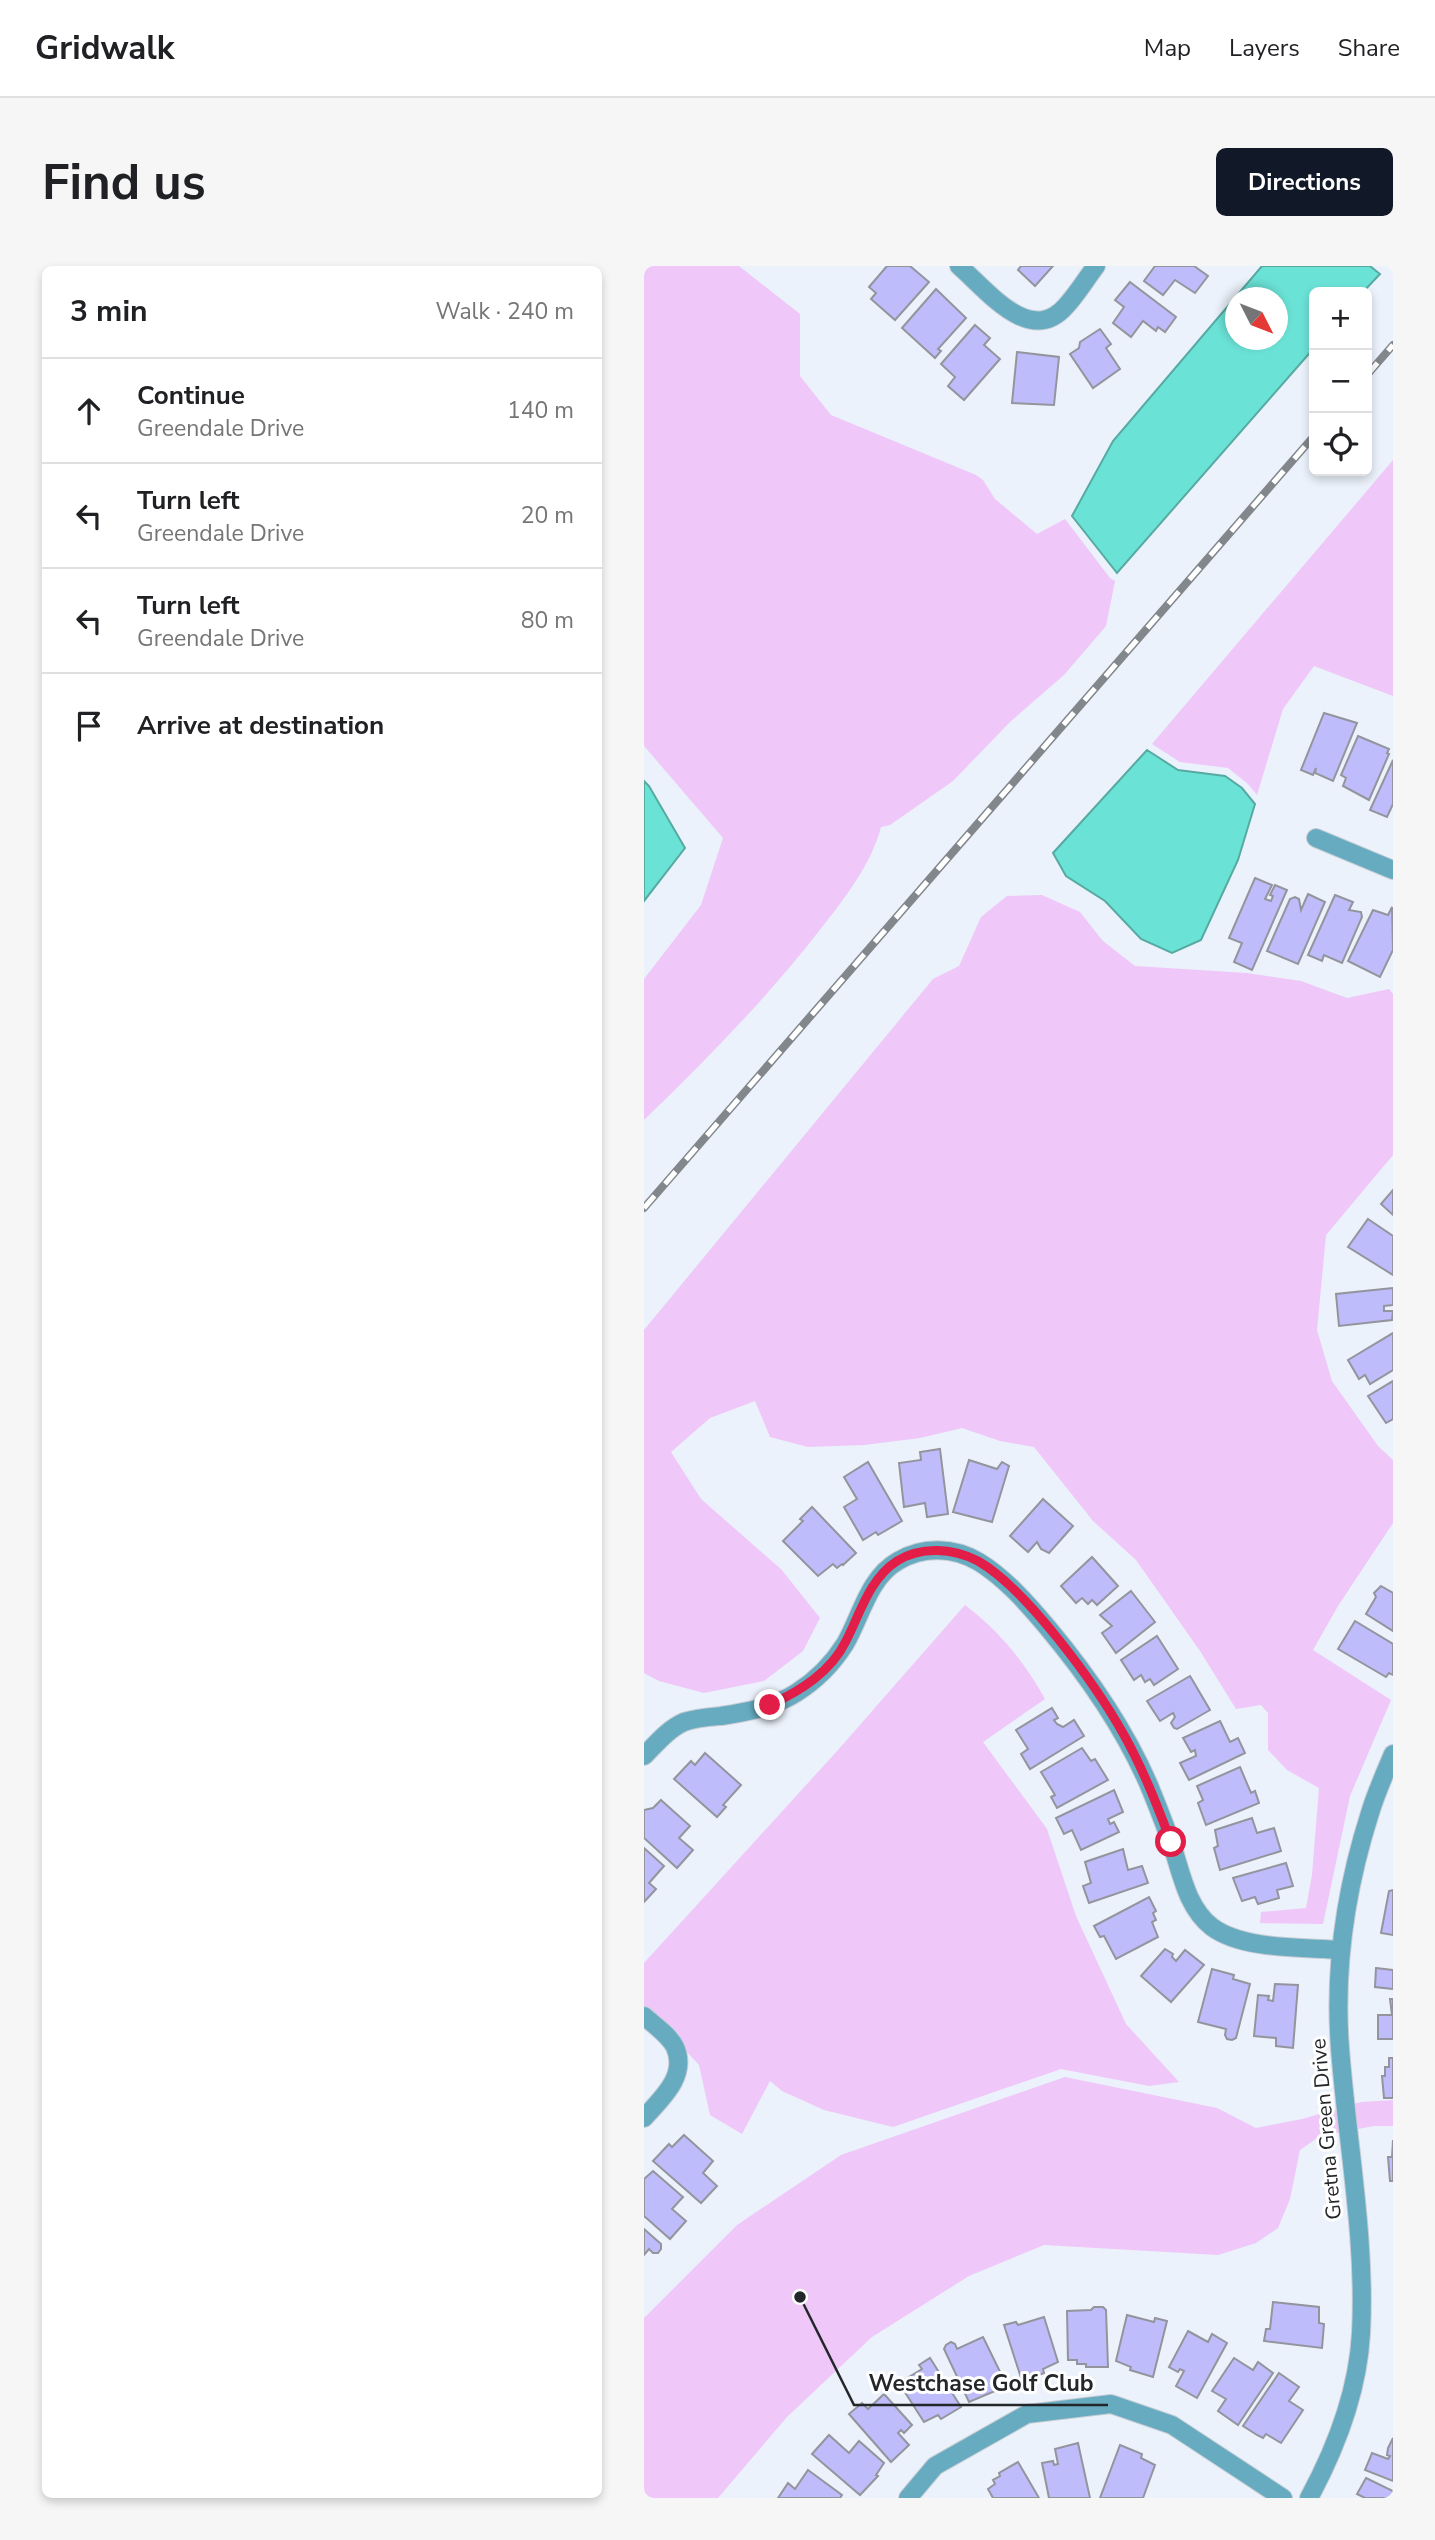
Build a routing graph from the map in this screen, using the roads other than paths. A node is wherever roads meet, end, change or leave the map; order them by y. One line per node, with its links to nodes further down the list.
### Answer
1 (959, 266): 2 (street)
2 (1096, 266)
3 (1316, 838): 4 (street)
4 (1393, 870)
5 (1393, 1754): 7 (street, Gretna Green Drive)
6 (644, 1756): 7 (street)
7 (1341, 1950): 12 (street, Gretna Green Drive)
8 (644, 2016): 9 (street)
9 (644, 2118)
10 (908, 2498): 11 (street)
11 (1283, 2498)
12 (1309, 2498)

